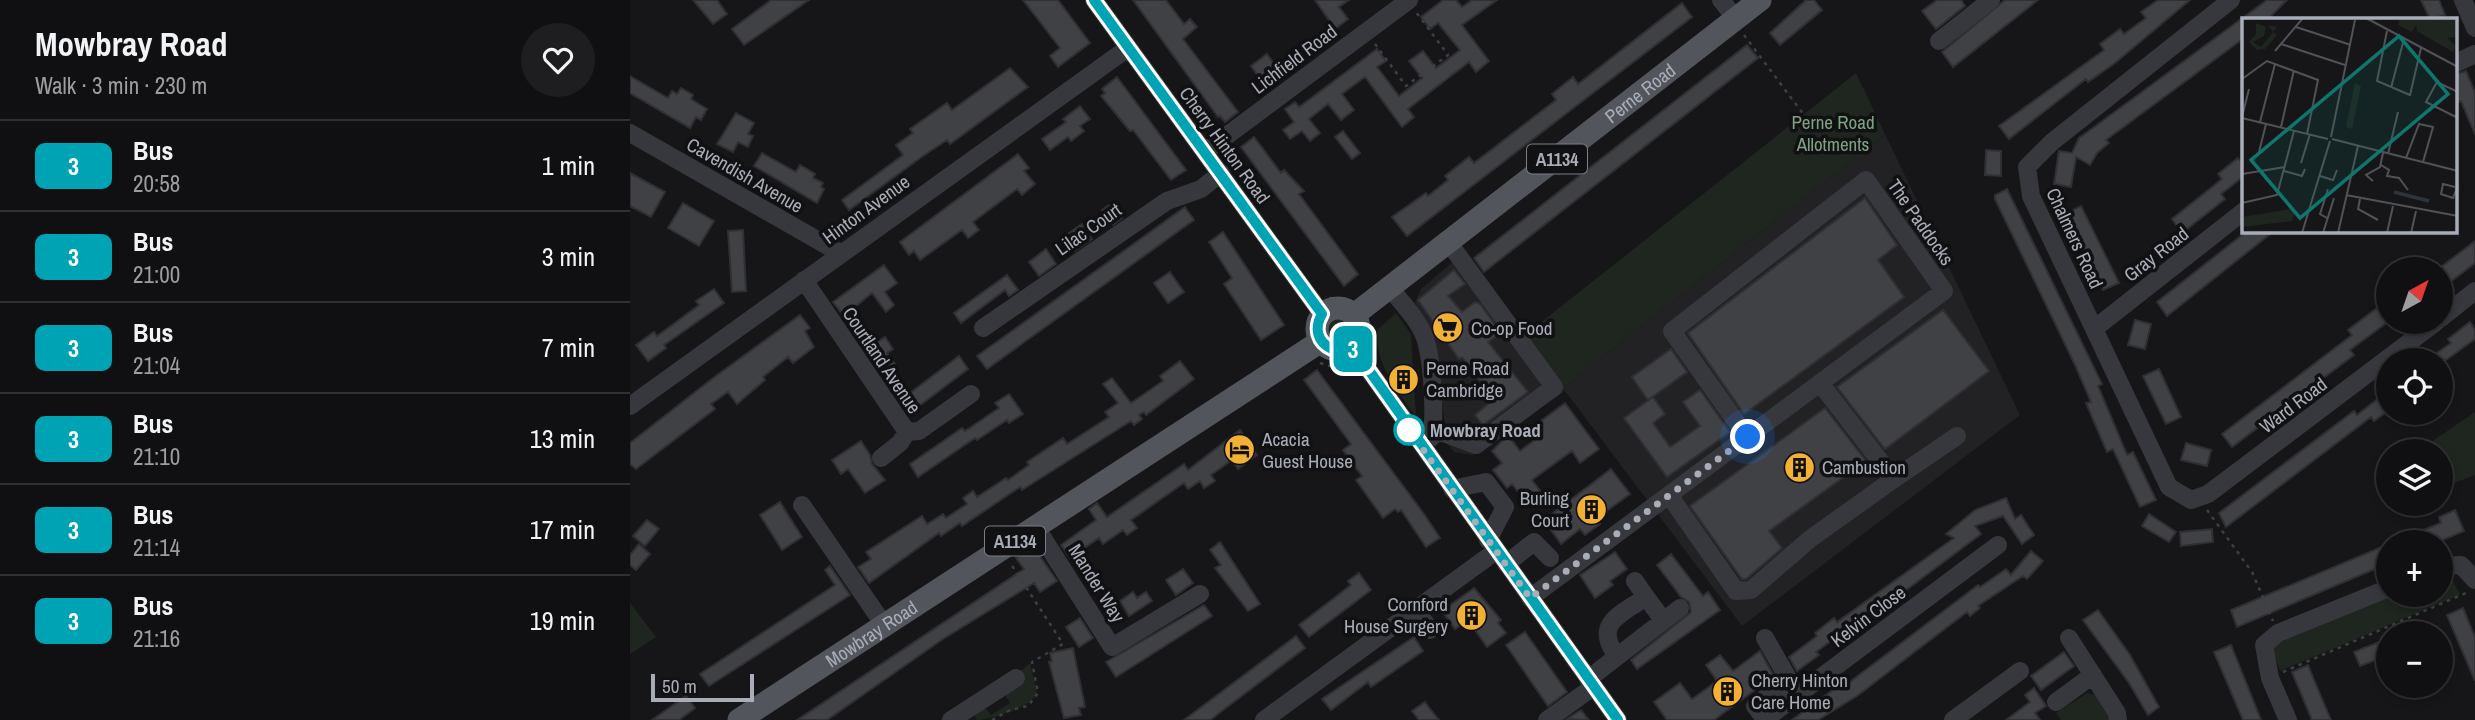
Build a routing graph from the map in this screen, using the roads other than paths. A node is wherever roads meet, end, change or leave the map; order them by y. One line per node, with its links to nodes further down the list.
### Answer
1 (1094, 0): 11 (street, Cherry Hinton Road)
2 (1721, 0): 8 (street)
3 (1760, 0): 8 (main road, Perne Road / A1134)
4 (2231, 0): 27 (street, Chalmers Road)
5 (2463, 0): 9 (street)
6 (1408, 1): 15 (street, Lichfield Road)
7 (1982, 3): 10 (street)
8 (1735, 20): 18 (main road, Perne Road / A1134)
9 (2475, 28)
10 (1939, 41)
11 (1128, 48): 15 (street, Cherry Hinton Road); 19 (street, Hinton Avenue)
12 (2475, 54): 13 (street)
13 (2458, 62)
14 (630, 133): 19 (street, Cavendish Avenue)
15 (1205, 152): 16 (street, Cherry Hinton Road)
16 (1221, 173): 24 (street, Cherry Hinton Road); 26 (street, Lilac Court)
17 (2242, 213): 27 (street, Gray Road)
18 (1449, 243): 21 (main road, Perne Road / A1134); 34 (street)
19 (840, 253): 20 (street, Hinton Avenue)
20 (804, 280): 33 (street, Hinton Avenue); 35 (street, Courtland Avenue)
21 (1390, 288): 25 (main road, Perne Road / A1134); 34 (street)
22 (2475, 291): 23 (street)
23 (2454, 308)
24 (1322, 314): 25 (main road); 29 (main road)
25 (1354, 315): 30 (main road)
26 (983, 328)
27 (2094, 329): 41 (street, Chalmers Road)
28 (2420, 334): 41 (street, Ward Road)
29 (1321, 341): 30 (main road); 45 (main road, Mowbray Road / A1134)
30 (1356, 354): 38 (street)
31 (1820, 383): 37 (street, The Paddocks); 37 (street, The Paddocks); 40 (street)
32 (971, 394): 35 (street, Courtland Avenue)
33 (630, 406)
34 (1433, 429): 38 (street)
35 (906, 432): 39 (street)
36 (1957, 436): 40 (street)
37 (1748, 437): 43 (street, The Paddocks)
38 (1423, 448): 42 (street)
39 (880, 458)
40 (1894, 479): 43 (street)
41 (2169, 487)
42 (1452, 489): 47 (street); 47 (street)
43 (1669, 495): 55 (street, The Paddocks)
44 (802, 505): 59 (street)
45 (1036, 527): 53 (street, Mander Way); 59 (main road, Mowbray Road / A1134)
46 (1998, 545): 74 (street, Kelvin Close)
47 (1497, 552): 48 (street); 55 (street); 57 (street)
48 (1550, 558)
49 (2453, 565): 50 (street)
50 (2475, 580)
51 (1635, 581): 54 (street)
52 (2376, 593): 77 (street)
53 (1200, 594)
54 (1646, 597): 58 (street); 63 (street)
55 (1530, 598): 67 (street)
56 (1680, 608): 58 (street)
57 (1416, 610): 60 (street); 71 (street)
58 (1663, 620): 63 (street)
59 (884, 625): 70 (main road, Mowbray Road / A1134)
60 (1430, 630)
61 (1765, 638): 74 (street)
62 (2068, 638): 65 (street)
63 (1616, 655): 67 (street)
64 (2020, 671): 75 (street)
65 (2093, 675): 68 (street); 76 (street)
66 (1016, 678): 69 (street)
67 (1590, 683): 72 (street); 73 (street)
68 (2056, 702)
69 (962, 717)
70 (739, 720)
71 (1264, 720)
72 (1547, 720)
73 (1618, 720)
74 (1764, 720)
75 (1953, 720)
76 (2118, 720)
77 (2288, 720)

